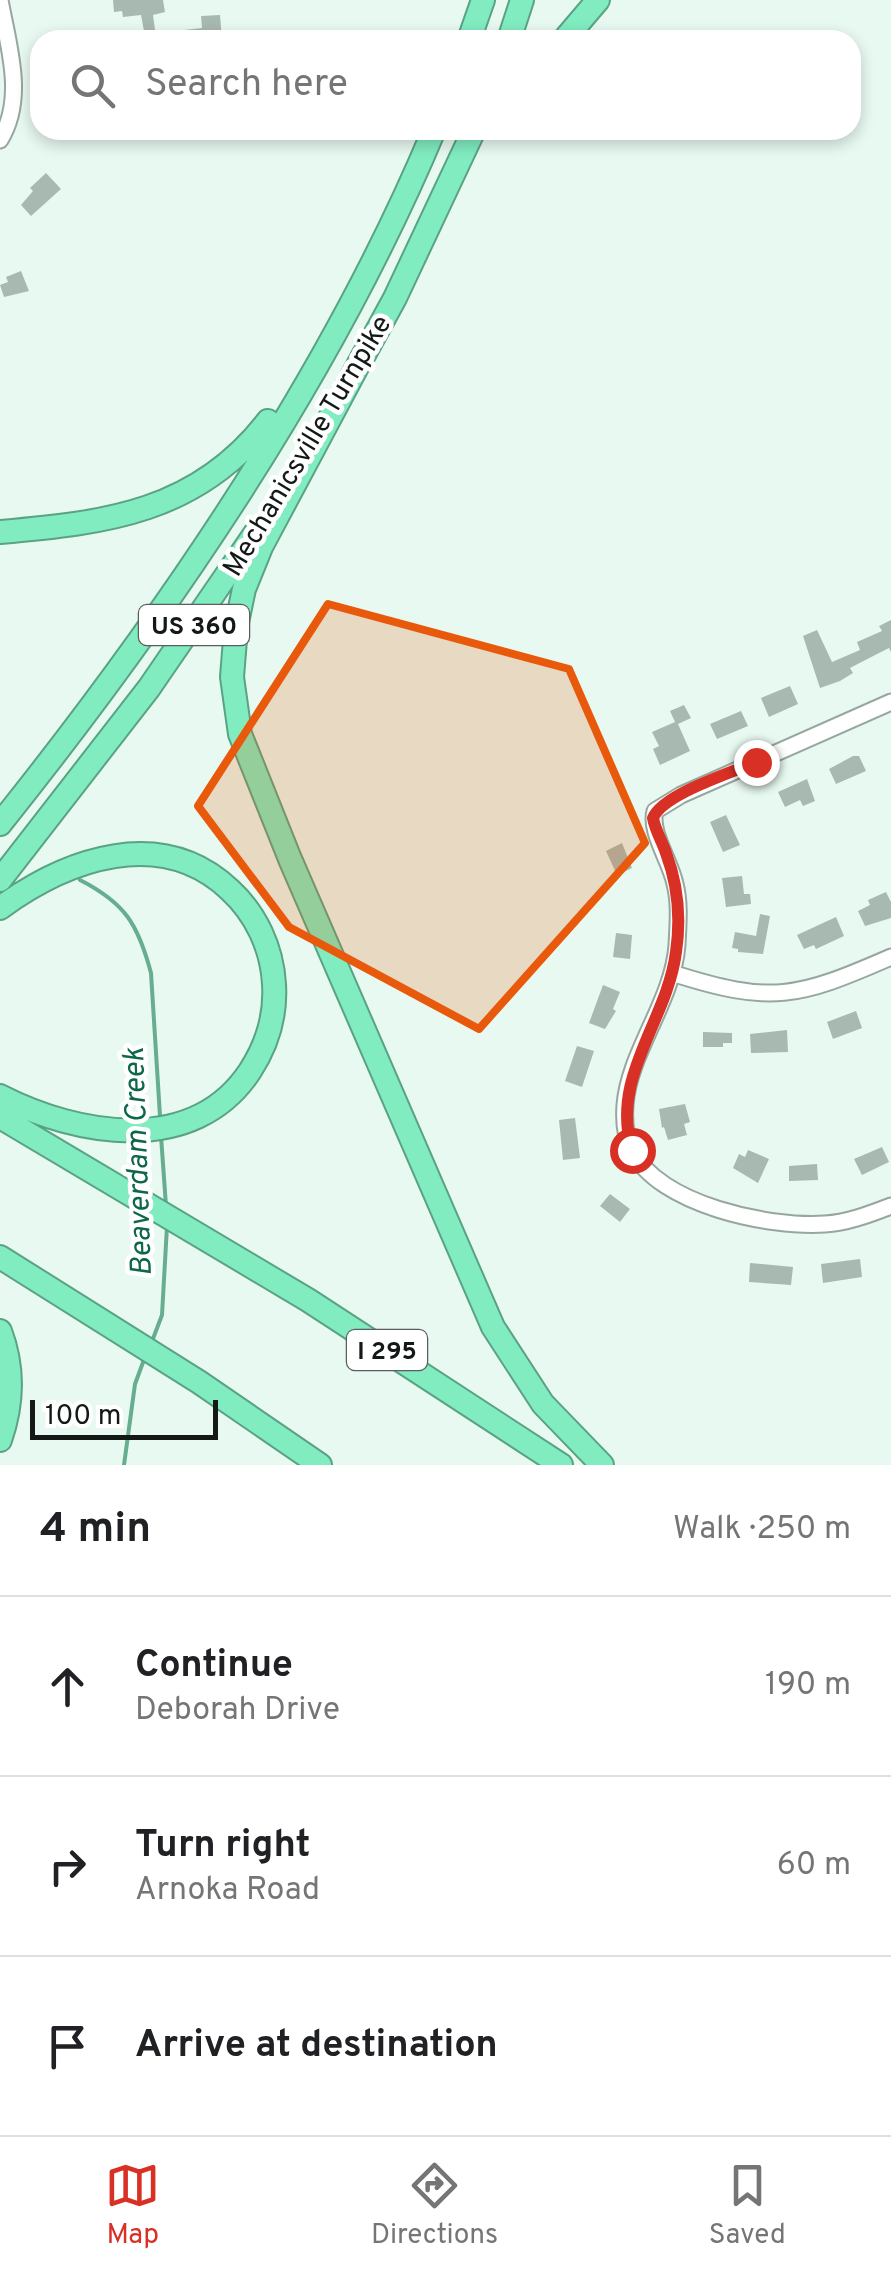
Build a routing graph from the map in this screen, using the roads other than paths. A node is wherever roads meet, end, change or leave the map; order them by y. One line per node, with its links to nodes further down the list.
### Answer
1 (0, 0): 8 (street)
2 (522, 0): 6 (highway)
3 (598, 0): 7 (highway)
4 (481, 4): 5 (highway)
5 (472, 30)
6 (512, 30)
7 (572, 30)
8 (0, 140)
9 (430, 140): 12 (highway, US 360)
10 (469, 140): 13 (highway, US 360)
11 (487, 140): 13 (highway)
12 (411, 182): 15 (highway); 17 (highway, Mechanicsville Turnpike / US 360)
13 (395, 298): 14 (highway, Mechanicsville Turnpike / US 360)
14 (364, 354): 18 (highway, Mechanicsville Turnpike / US 360); 30 (highway)
15 (0, 532)
16 (891, 702): 21 (street)
17 (0, 824)
18 (0, 880)
19 (0, 908): 22 (highway)
20 (891, 957): 21 (street)
21 (672, 974): 24 (street)
22 (0, 1096)
23 (0, 1117): 29 (highway, I 295)
24 (891, 1206)
25 (0, 1257): 28 (highway)
26 (0, 1331): 27 (highway)
27 (0, 1440)
28 (320, 1465)
29 (561, 1465)
30 (602, 1465)

